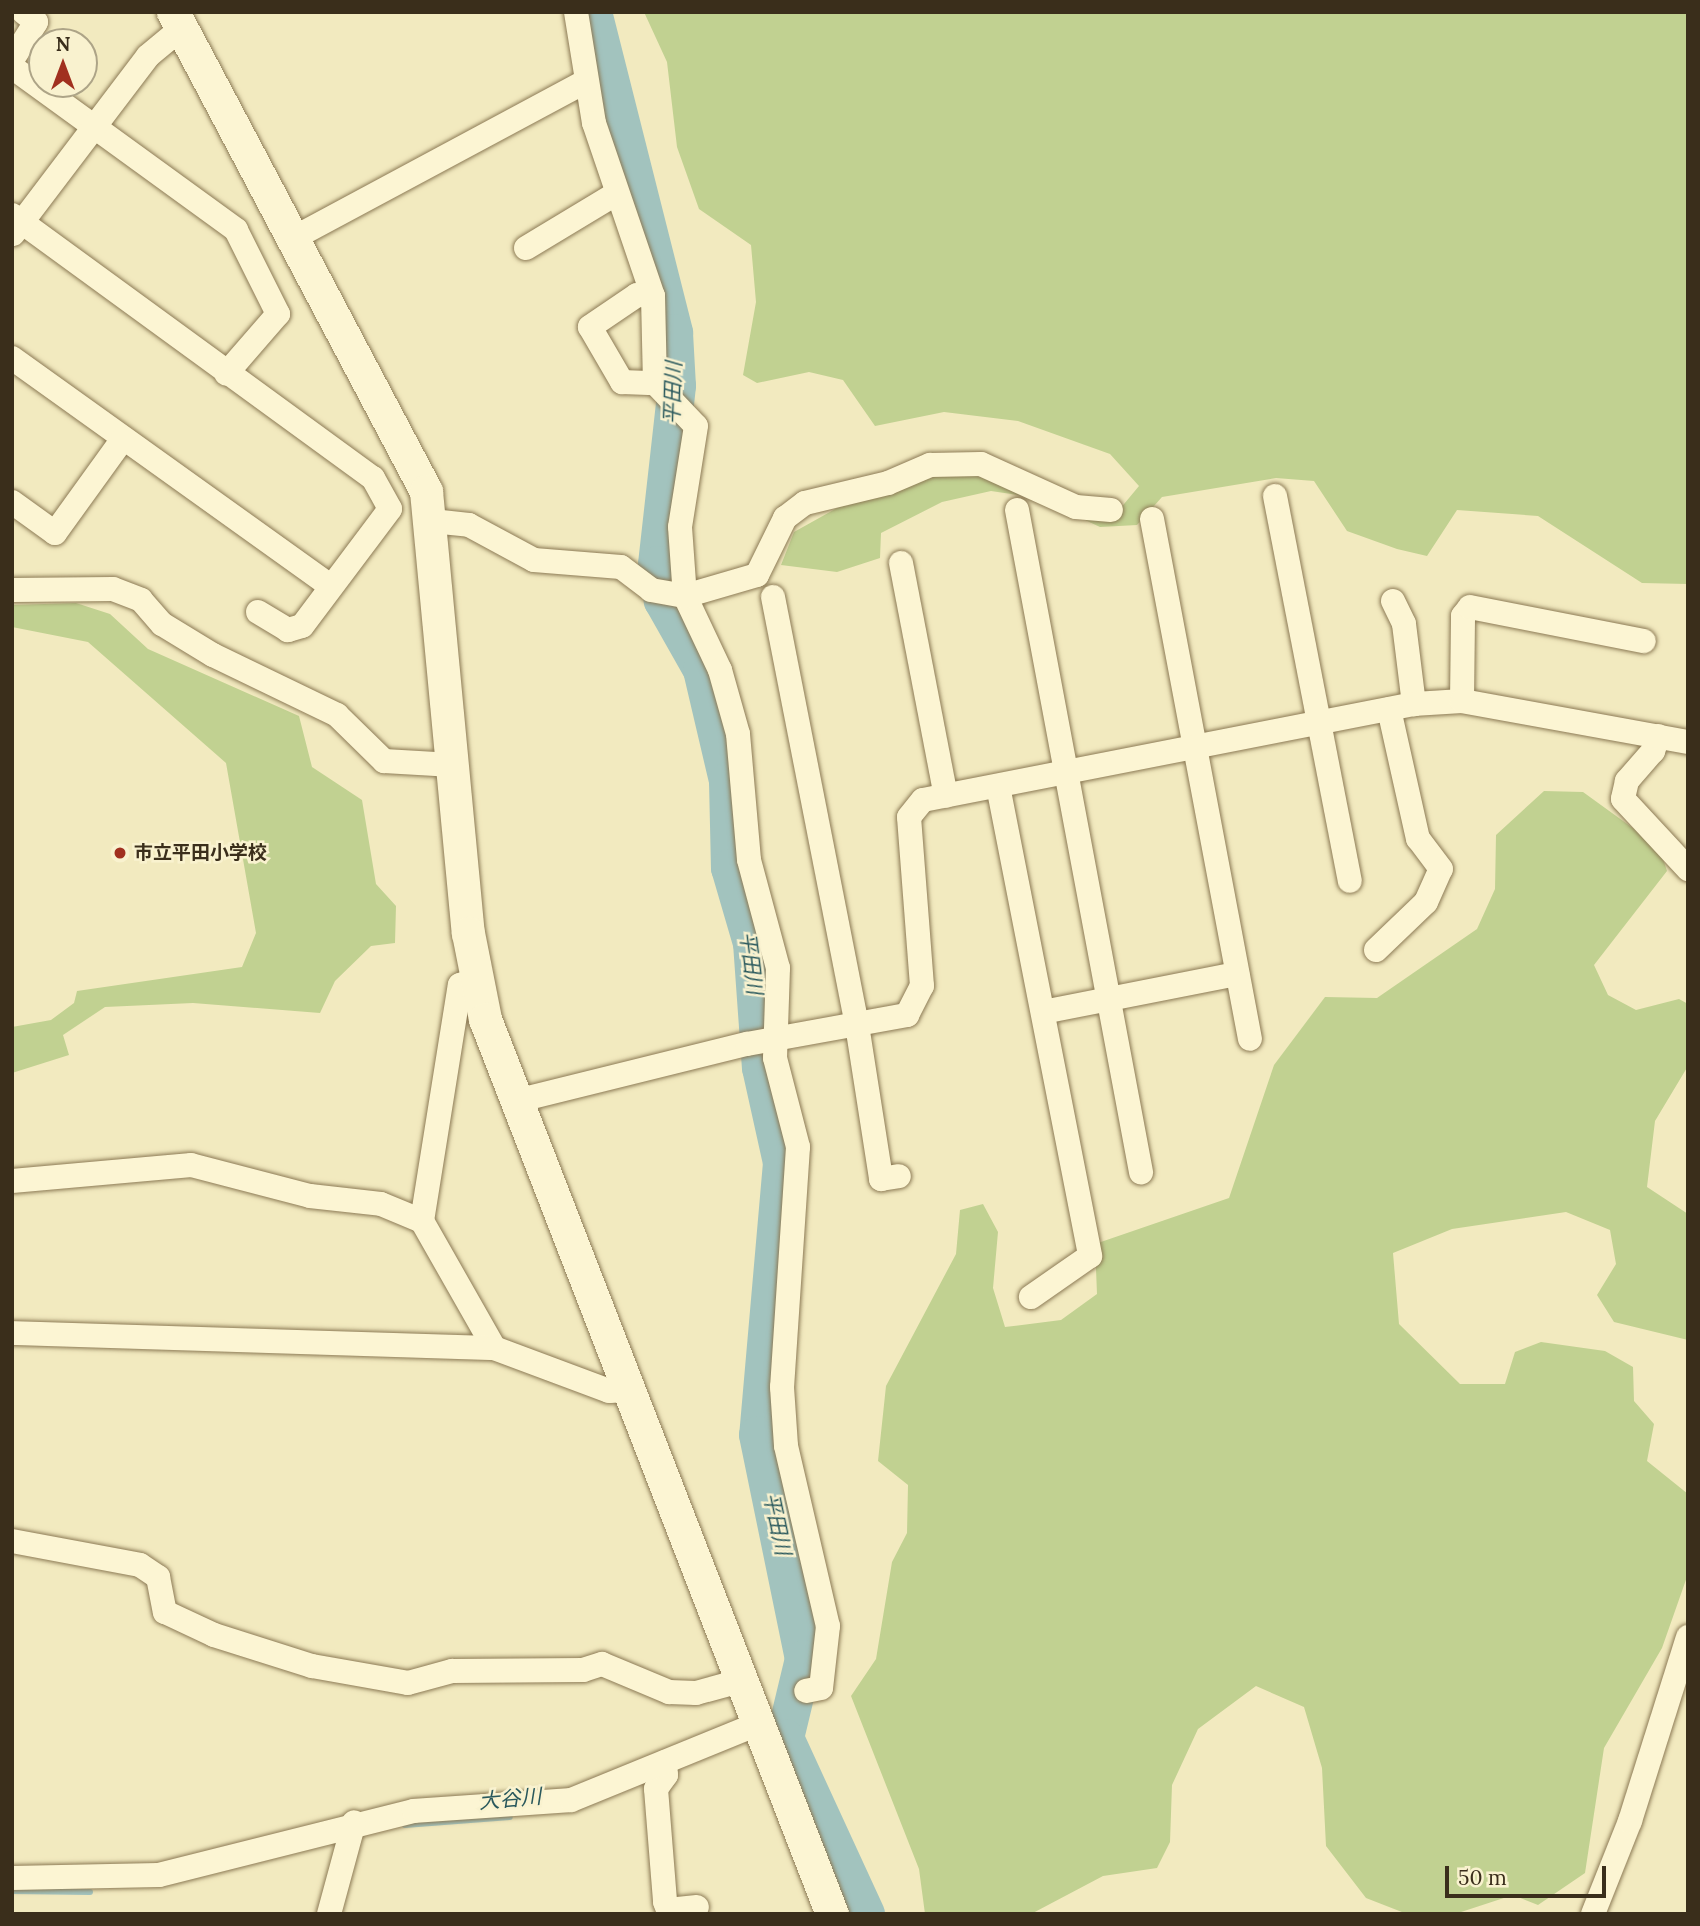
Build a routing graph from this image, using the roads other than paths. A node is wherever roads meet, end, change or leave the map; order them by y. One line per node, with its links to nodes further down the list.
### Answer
1 (23, 12): 4 (street)
2 (576, 12): 6 (street)
3 (176, 16): 7 (street); 10 (street)
4 (12, 60)
5 (12, 67): 7 (street)
6 (585, 82): 8 (street); 10 (street)
7 (93, 127): 9 (street); 14 (street)
8 (617, 193): 11 (street); 12 (street)
9 (15, 223): 14 (street)
10 (290, 240): 22 (street)
11 (526, 247)
12 (653, 296): 15 (street); 15 (street)
13 (12, 358): 16 (street)
14 (226, 374): 24 (street)
15 (659, 385): 26 (street)
16 (122, 440): 18 (street); 24 (street)
17 (1275, 496): 34 (street)
18 (12, 502)
19 (1017, 510): 39 (street)
20 (1111, 510): 26 (street)
21 (1152, 519): 37 (street)
22 (432, 521): 26 (street); 38 (street)
23 (901, 563): 41 (street)
24 (331, 586): 29 (street)
25 (12, 590): 38 (street)
26 (680, 595): 51 (street)
27 (773, 597): 49 (street)
28 (1394, 601): 32 (street)
29 (258, 612)
30 (1644, 641): 31 (street)
31 (1462, 701): 32 (street); 35 (street)
32 (1414, 704): 33 (street)
33 (1389, 709): 34 (street); 44 (street)
34 (1320, 723): 37 (street); 43 (street)
35 (1658, 736): 36 (street); 42 (street)
36 (1688, 742)
37 (1193, 749): 39 (street); 45 (street)
38 (453, 765): 46 (street)
39 (1068, 773): 40 (street); 47 (street)
40 (998, 786): 41 (street); 48 (street)
41 (947, 796): 49 (street)
42 (1688, 869)
43 (1349, 881)
44 (1376, 950)
45 (1237, 974): 47 (street); 50 (street)
46 (474, 980): 52 (street); 56 (street)
47 (1110, 999): 48 (street); 53 (street)
48 (1043, 1012): 57 (street)
49 (857, 1025): 51 (street); 54 (street)
50 (1250, 1039)
51 (762, 1042): 52 (street); 64 (street)
52 (516, 1101): 60 (street)
53 (1141, 1172)
54 (899, 1176)
55 (12, 1181): 56 (street)
56 (422, 1221): 59 (street)
57 (1031, 1297)
58 (12, 1334): 59 (street)
59 (494, 1348): 60 (street)
60 (629, 1390): 63 (street)
61 (12, 1541): 63 (street)
62 (1688, 1637): 65 (street)
63 (740, 1681): 66 (street)
64 (806, 1691)
65 (1678, 1706): 73 (street)
66 (757, 1724): 67 (street); 72 (street)
67 (665, 1762): 68 (street); 70 (street)
68 (354, 1822): 69 (street); 71 (street)
69 (12, 1878)
70 (697, 1907)
71 (329, 1914)
72 (832, 1914)
73 (1592, 1914)

